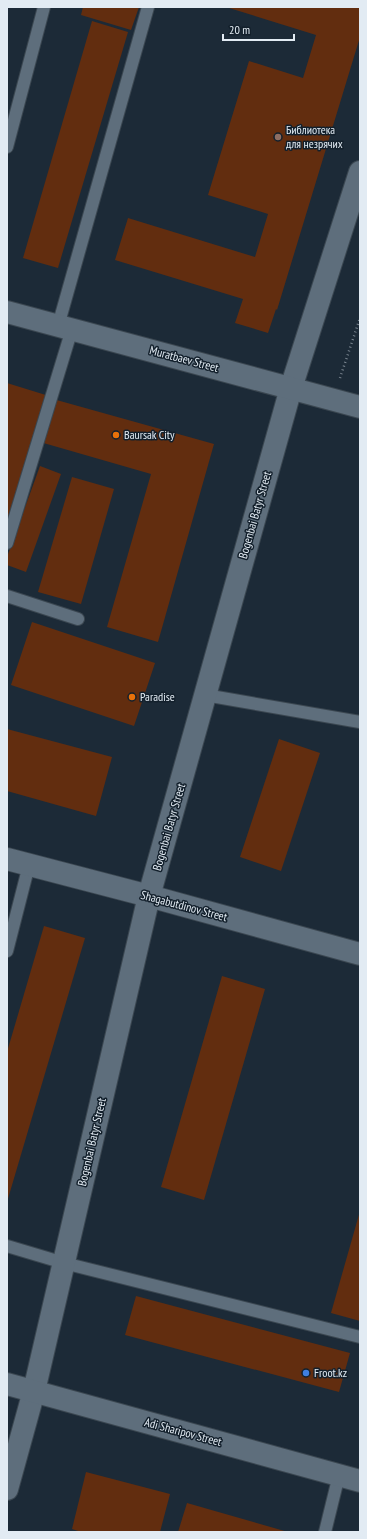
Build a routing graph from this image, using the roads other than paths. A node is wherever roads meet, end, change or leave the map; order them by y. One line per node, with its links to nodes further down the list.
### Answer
1 (44, 7): 3 (lane)
2 (148, 7): 6 (lane)
3 (7, 147)
4 (360, 172): 7 (street, Bogenbai Batyr Street)
5 (7, 312): 6 (street, Muratbaev Street)
6 (65, 328): 7 (street, Muratbaev Street); 9 (lane)
7 (291, 388): 8 (street, Muratbaev Street); 12 (street, Bogenbai Batyr Street)
8 (360, 407)
9 (7, 543)
10 (7, 596): 11 (lane)
11 (78, 619)
12 (205, 694): 13 (lane); 16 (street, Bogenbai Batyr Street)
13 (360, 722)
14 (7, 860): 15 (street, Shagabutdinov Street)
15 (29, 865): 16 (street, Shagabutdinov Street); 17 (lane)
16 (149, 896): 18 (street, Shagabutdinov Street); 20 (street, Bogenbai Batyr Street)
17 (7, 950)
18 (360, 954)
19 (7, 1246): 20 (lane)
20 (64, 1263): 21 (lane); 23 (street, Bogenbai Batyr Street)
21 (360, 1338)
22 (7, 1384): 23 (street, Adi Sharipov Street)
23 (34, 1391): 24 (street, Adi Sharipov Street); 26 (street, Bogenbai Batyr Street)
24 (339, 1475): 25 (street, Adi Sharipov Street); 27 (lane)
25 (360, 1481)
26 (7, 1489)
27 (325, 1532)

